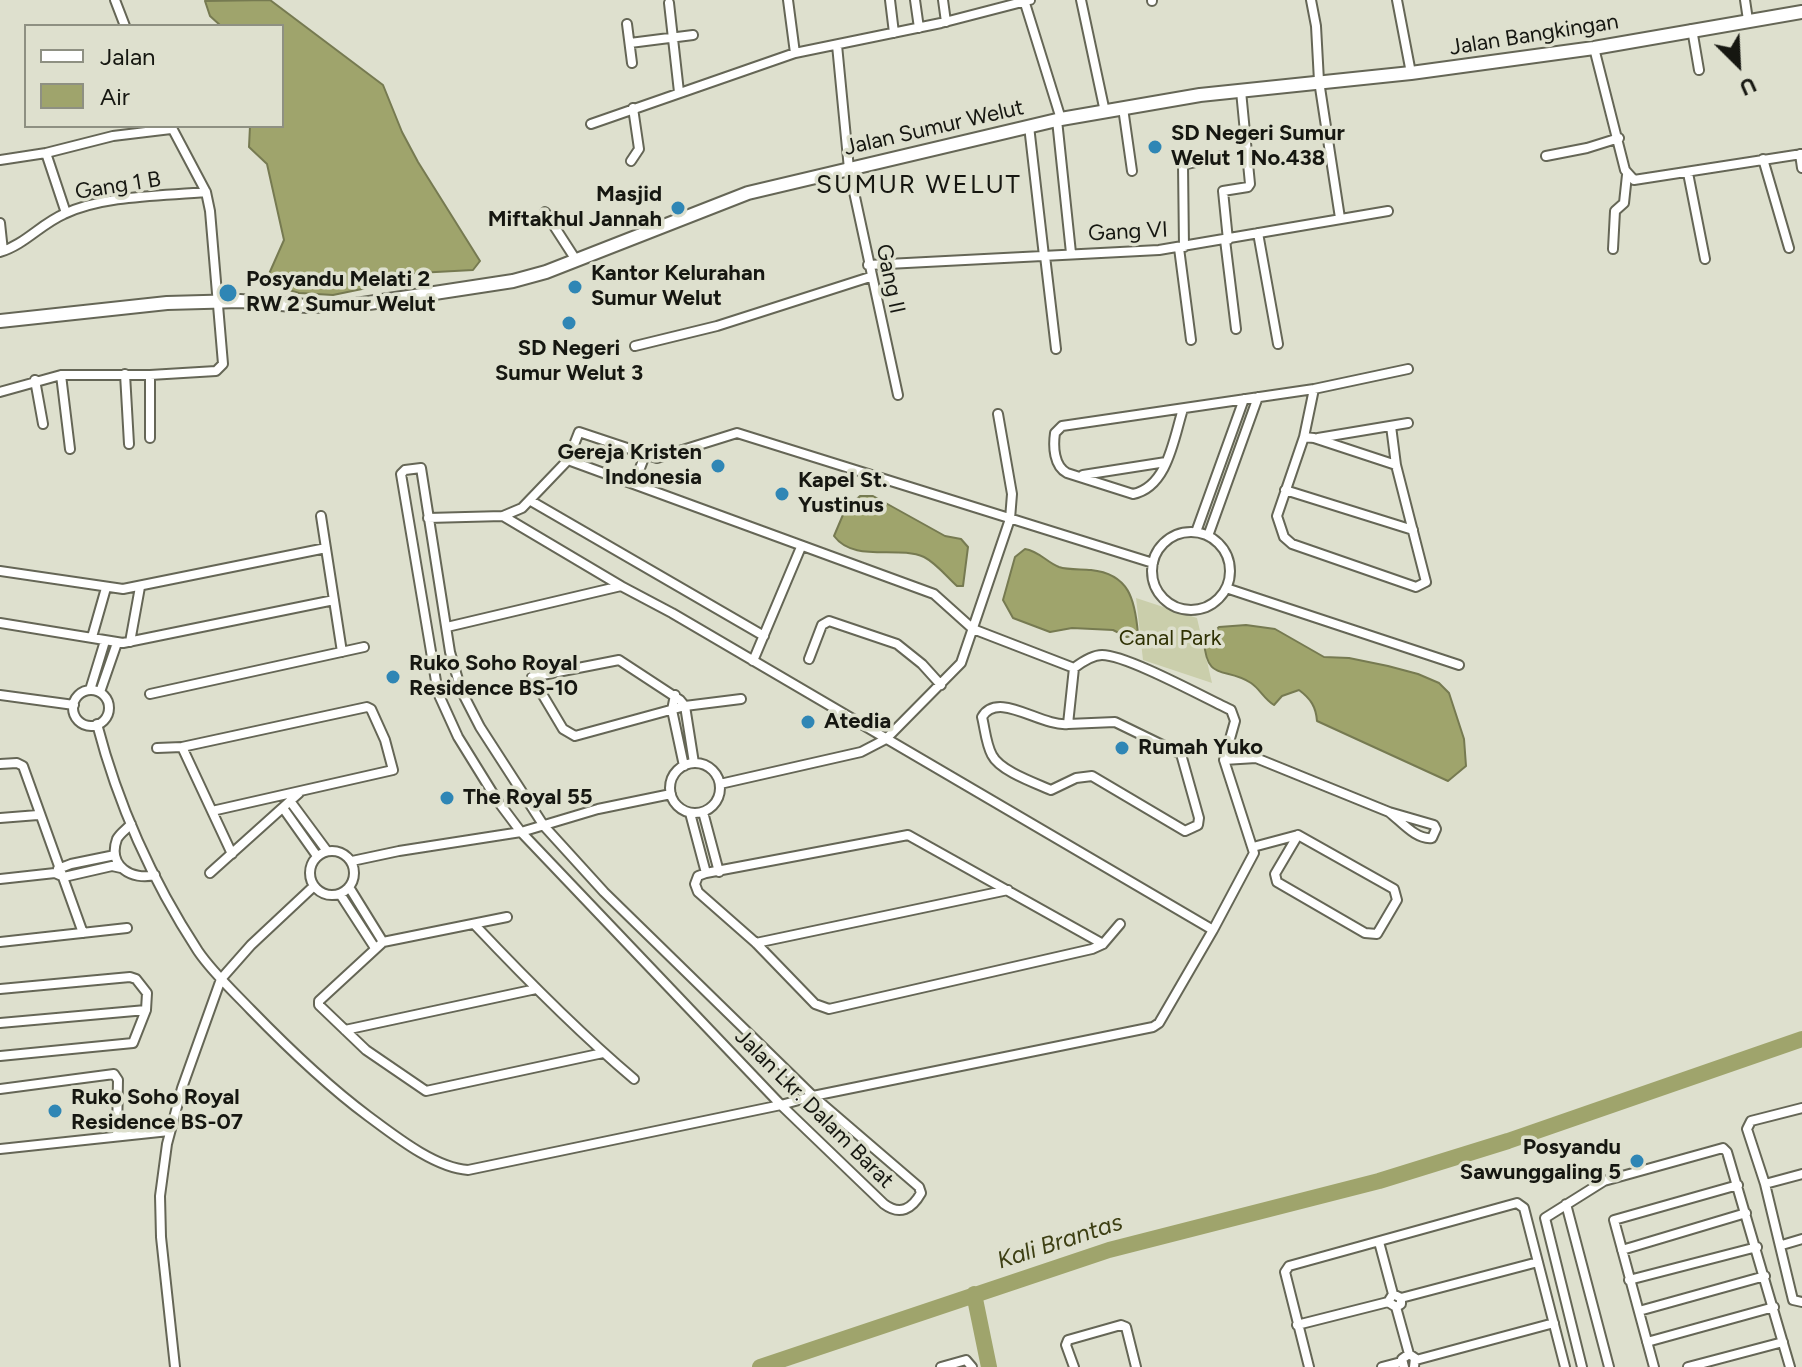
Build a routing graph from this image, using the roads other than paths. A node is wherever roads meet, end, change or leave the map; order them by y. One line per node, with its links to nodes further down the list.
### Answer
1 (115, 0): 15 (street)
2 (788, 0): 25 (street)
3 (890, 0): 19 (street)
4 (915, 0): 17 (street)
5 (943, 0): 14 (street)
6 (1026, 0): 14 (street); 35 (street)
7 (1081, 0): 34 (street)
8 (1311, 0): 29 (street)
9 (1397, 0): 28 (street)
10 (1745, 0): 13 (street)
11 (669, 3): 21 (street)
12 (1802, 12): 13 (street, Jalan Bangkingan)
13 (1748, 20): 18 (street, Jalan Bangkingan)
14 (946, 22): 17 (street)
15 (124, 24)
16 (627, 24): 22 (street)
17 (919, 28): 19 (street)
18 (1692, 29): 24 (street, Jalan Bangkingan); 27 (street)
19 (894, 33): 23 (street)
20 (693, 35): 21 (street)
21 (671, 37): 22 (street); 31 (street)
22 (630, 43): 26 (street)
23 (837, 45): 25 (street); 49 (street, Gang II)
24 (1594, 48): 28 (street, Jalan Bangkingan); 40 (street)
25 (795, 53): 31 (street)
26 (632, 63)
27 (1699, 70)
28 (1411, 73): 29 (street, Jalan Bangkingan)
29 (1319, 81): 30 (street, Jalan Sumur Welut); 57 (street)
30 (1241, 91): 33 (street, Jalan Sumur Welut); 60 (street)
31 (679, 92): 32 (street)
32 (633, 108): 36 (street); 47 (street)
33 (1123, 108): 34 (street, Jalan Sumur Welut); 50 (street)
34 (1105, 112): 35 (street, Jalan Sumur Welut)
35 (1059, 120): 37 (street, Jalan Sumur Welut); 65 (street)
36 (591, 124)
37 (1029, 126): 49 (street, Jalan Sumur Welut); 66 (street)
38 (165, 128): 41 (street)
39 (172, 128): 53 (street)
40 (1619, 138): 44 (street); 52 (street)
41 (46, 153): 45 (street); 56 (street)
42 (1801, 154): 46 (street); 48 (street)
43 (1222, 156): 61 (street)
44 (1546, 156)
45 (0, 159)
46 (1763, 159): 51 (street); 62 (street)
47 (631, 161)
48 (1802, 168)
49 (849, 169): 68 (street, Jalan Sumur Welut); 69 (street, Gang II)
50 (1132, 171)
51 (1688, 173): 52 (street); 67 (street)
52 (1627, 175): 63 (street)
53 (206, 192): 56 (street, Gang 1 B); 71 (street)
54 (1388, 211): 57 (street, Gang VI)
55 (545, 212): 68 (street)
56 (66, 213): 64 (street, Gang 1 B)
57 (1340, 218): 59 (street, Gang VI)
58 (0, 223): 64 (street)
59 (1258, 233): 60 (street, Gang VI); 75 (street)
60 (1227, 240): 61 (street, Gang VI); 73 (street)
61 (1182, 247): 65 (street, Gang VI); 74 (street)
62 (1789, 248)
63 (1613, 249)
64 (2, 251)
65 (1071, 253): 66 (street, Gang VI)
66 (1044, 256): 69 (street, Gang VI); 77 (street)
67 (1705, 259)
68 (576, 260): 71 (street, Jalan Sumur Welut)
69 (868, 265): 70 (street, Gang II)
70 (870, 277): 76 (street); 85 (street, Gang II)
71 (218, 302): 72 (street, Jalan Sumur Welut); 81 (street)
72 (0, 321)
73 (1236, 329)
74 (1191, 340)
75 (1278, 344)
76 (635, 346)
77 (1056, 349)
78 (1408, 369): 83 (street)
79 (125, 374): 80 (street); 81 (street); 96 (street)
80 (61, 375): 82 (street); 97 (street)
81 (150, 375): 94 (street)
82 (35, 380): 84 (street); 91 (street)
83 (1314, 389): 86 (street); 93 (street)
84 (0, 392)
85 (898, 395)
86 (1258, 397): 87 (street); 112 (street)
87 (1244, 399): 88 (street); 111 (street)
88 (1183, 409): 100 (street); 102 (street)
89 (998, 414): 109 (street)
90 (1408, 423): 92 (street)
91 (43, 424)
92 (1391, 426): 95 (street); 101 (street)
93 (1304, 437): 95 (street); 104 (street)
94 (150, 438)
95 (1314, 438): 101 (street)
96 (129, 444)
97 (70, 449)
98 (645, 455): 99 (street); 103 (street); 109 (street)
99 (568, 460): 103 (street); 105 (street)
100 (1166, 462): 102 (street); 102 (street)
101 (1396, 465): 110 (street)
102 (1079, 476)
103 (634, 484): 113 (street)
104 (1285, 490): 110 (street); 110 (street)
105 (531, 501): 107 (street); 125 (street)
106 (321, 516): 114 (street)
107 (503, 516): 108 (street); 117 (street)
108 (428, 518): 123 (street, Jalan Lkr. Dalam Barat); 166 (street, Jalan Lkr. Dalam Barat)
109 (1010, 519): 115 (street); 124 (street)
110 (1413, 530)
111 (1196, 532): 112 (street); 115 (street)
112 (1208, 536): 120 (street)
113 (801, 547): 124 (street); 125 (street)
114 (326, 548): 118 (street); 121 (street)
115 (1153, 563): 120 (street)
116 (0, 571): 119 (street)
117 (621, 586): 123 (street); 133 (street)
118 (140, 587): 119 (street); 128 (street)
119 (106, 588): 126 (street)
120 (1226, 588): 134 (street)
121 (334, 600): 128 (street); 131 (street)
122 (0, 623): 126 (street)
123 (447, 627): 165 (street, Jalan Lkr. Dalam Barat)
124 (973, 629): 135 (street); 136 (street)
125 (764, 636): 133 (street)
126 (92, 637): 127 (street)
127 (105, 641): 129 (street); 137 (street)
128 (130, 642): 129 (street)
129 (117, 643): 138 (street)
130 (364, 647): 131 (street)
131 (342, 652): 139 (street)
132 (809, 659): 136 (street)
133 (753, 661): 148 (street)
134 (1459, 665)
135 (1074, 668): 147 (street); 151 (street)
136 (941, 685): 148 (street)
137 (90, 690): 138 (street); 143 (street)
138 (100, 692): 146 (street)
139 (150, 694)
140 (0, 695): 143 (street)
141 (675, 695): 144 (street); 145 (street); 145 (street)
142 (741, 699): 144 (street)
143 (74, 705): 146 (street)
144 (685, 706): 145 (street); 153 (street)
145 (672, 710): 153 (street)
146 (97, 724): 164 (street)
147 (1068, 724): 147 (street)
148 (886, 739): 154 (street); 189 (street)
149 (182, 747): 150 (street); 155 (street); 158 (street)
150 (157, 748)
151 (1224, 760): 160 (street); 168 (street)
152 (0, 764): 162 (street)
153 (689, 764): 154 (street); 156 (street)
154 (720, 784): 159 (street)
155 (300, 792): 157 (street); 158 (street)
156 (671, 794): 161 (street); 165 (street)
157 (286, 804): 169 (street); 170 (street); 172 (street)
158 (212, 811): 170 (street)
159 (703, 812): 161 (street); 176 (street)
160 (1389, 812): 160 (street)
161 (690, 813): 178 (street)
162 (38, 815): 163 (street); 175 (street)
163 (0, 818)
164 (131, 824): 171 (street); 179 (street)
165 (544, 826): 166 (street); 205 (street, Jalan Lkr. Dalam Barat)
166 (521, 832): 173 (street); 206 (street, Jalan Lkr. Dalam Barat)
167 (1298, 835): 167 (street); 168 (street)
168 (1253, 847): 189 (street)
169 (327, 851): 172 (street); 173 (street)
170 (232, 854): 177 (street)
171 (115, 855): 174 (street); 175 (street)
172 (317, 856): 181 (street)
173 (352, 861): 182 (street)
174 (121, 868): 175 (street); 179 (street)
175 (60, 872): 180 (street); 190 (street)
176 (719, 872): 178 (street); 183 (street)
177 (210, 873)
178 (706, 873): 192 (street)
179 (155, 875): 195 (street)
180 (0, 879)
181 (314, 886): 184 (street); 195 (street)
182 (349, 887): 184 (street); 194 (street)
183 (1008, 890): 192 (street); 193 (street)
184 (340, 894): 194 (street)
185 (507, 917): 186 (street)
186 (474, 924): 194 (street); 197 (street)
187 (1120, 924): 193 (street)
188 (127, 928): 190 (street)
189 (1213, 930): 205 (street)
190 (83, 933): 191 (street)
191 (0, 942)
192 (756, 943): 193 (street)
193 (1103, 944)
194 (379, 945): 200 (street)
195 (221, 979): 206 (street); 208 (street)
196 (0, 989): 198 (street)
197 (536, 989): 200 (street); 201 (street)
198 (146, 1010): 199 (street); 202 (street)
199 (0, 1023)
200 (345, 1030): 201 (street)
201 (603, 1053): 203 (street)
202 (0, 1056)
203 (634, 1079)
204 (0, 1089): 209 (street)
205 (813, 1096): 206 (street); 206 (street, Jalan Lkr. Dalam Barat)
206 (781, 1105)
207 (1802, 1108): 212 (street)
208 (169, 1131): 209 (street); 234 (street)
209 (117, 1136): 210 (street)
210 (0, 1149)
211 (1802, 1174): 212 (street)
212 (1765, 1184): 218 (street)
213 (1738, 1185): 214 (street); 215 (street); 220 (street)
214 (1566, 1204): 242 (street); 243 (street)
215 (1746, 1213): 219 (street); 220 (street)
216 (1802, 1239): 218 (street)
217 (1379, 1242): 221 (street); 224 (street); 229 (street)
218 (1782, 1245): 225 (street)
219 (1757, 1247): 222 (street); 223 (street)
220 (1622, 1250): 223 (street)
221 (1538, 1262): 224 (street); 228 (street)
222 (1765, 1276): 226 (street); 227 (street)
223 (1629, 1280): 227 (street)
224 (1395, 1300): 229 (street); 232 (street)
225 (1802, 1302)
226 (1774, 1307): 230 (street); 231 (street)
227 (1639, 1311): 230 (street)
228 (1554, 1323): 232 (street); 241 (street)
229 (1297, 1325): 239 (street)
230 (1647, 1342): 244 (street)
231 (1783, 1342): 245 (street); 246 (street)
232 (1413, 1361): 233 (street)
233 (1403, 1364): 240 (street)
234 (175, 1367)
235 (941, 1367): 236 (street)
236 (972, 1367)
237 (1074, 1367): 238 (street)
238 (1136, 1367)
239 (1309, 1367)
240 (1382, 1367)
241 (1565, 1367)
242 (1582, 1367)
243 (1609, 1367)
244 (1654, 1367)
245 (1688, 1367)
246 (1790, 1367)

